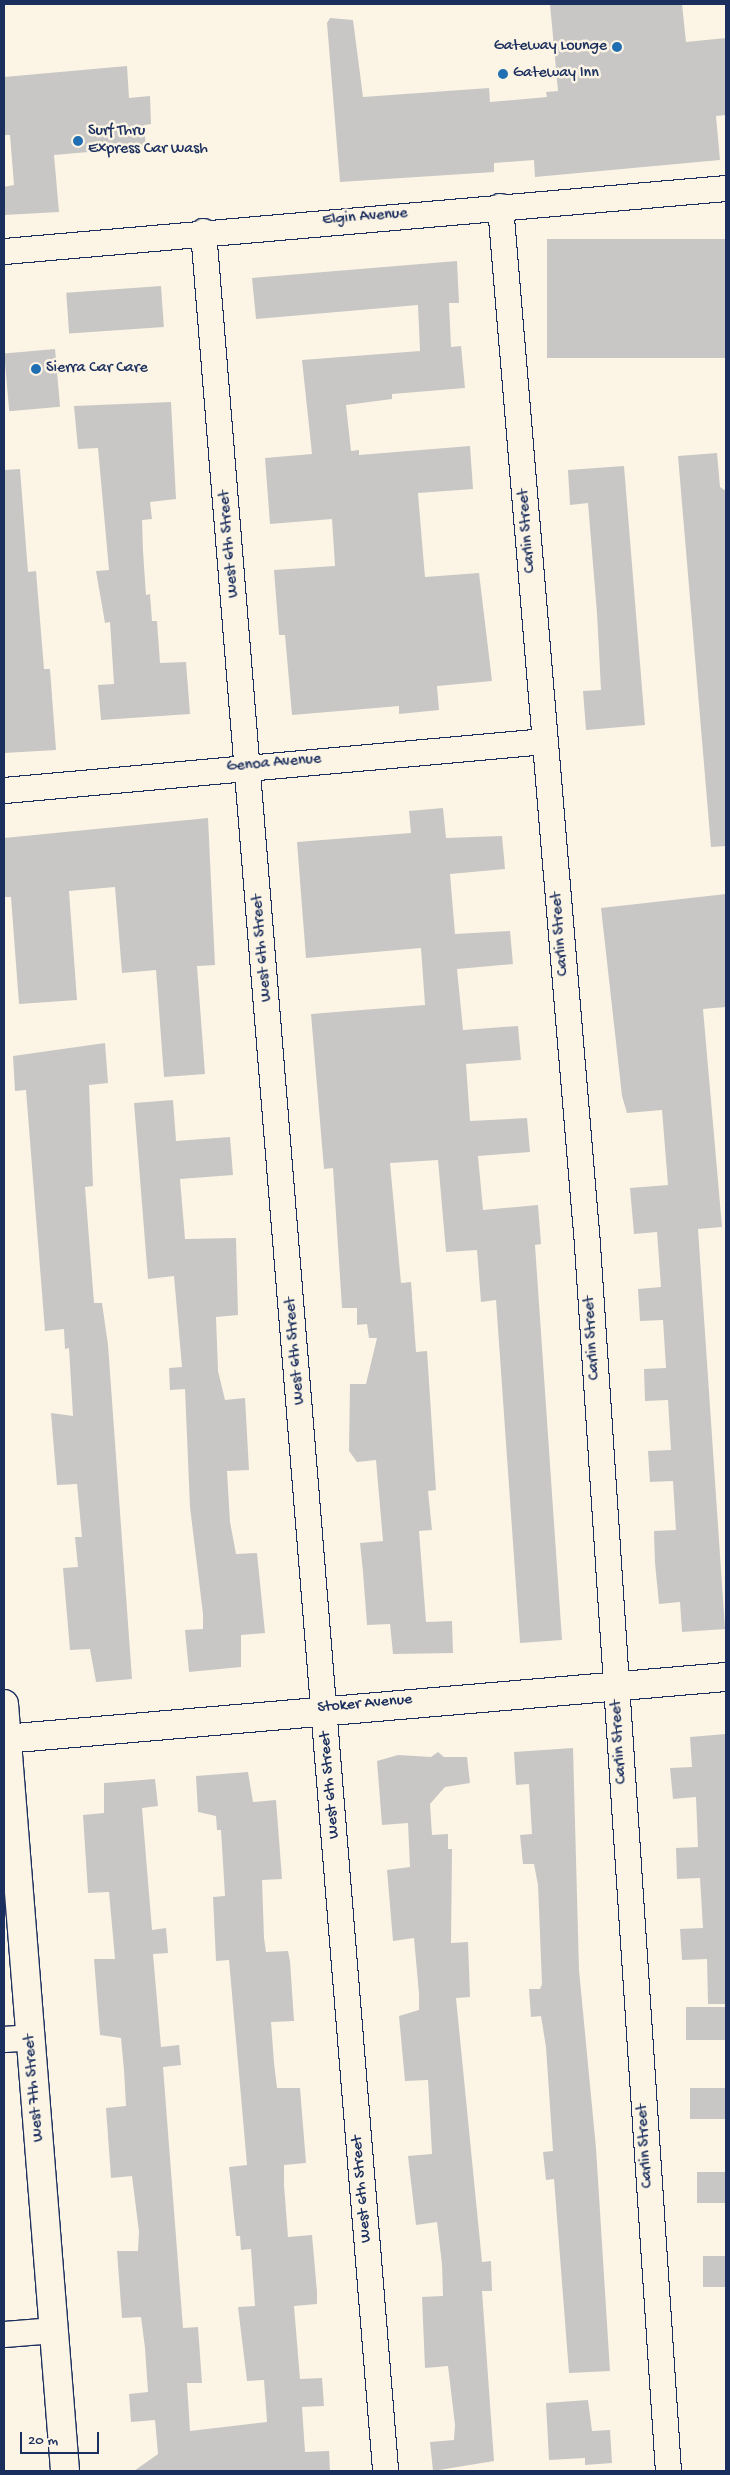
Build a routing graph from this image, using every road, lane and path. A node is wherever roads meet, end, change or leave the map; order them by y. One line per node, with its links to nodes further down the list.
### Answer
1 (726, 188): 2 (street, Elgin Avenue)
2 (500, 206): 3 (street, Elgin Avenue); 5 (street, Carlin Street)
3 (203, 231): 4 (street, Elgin Avenue); 6 (street, West 6th Street)
4 (4, 250)
5 (545, 741): 6 (street, Genoa Avenue); 9 (street, Carlin Street)
6 (249, 766): 7 (street, Genoa Avenue); 11 (street, West 6th Street)
7 (4, 790)
8 (726, 1677): 9 (main road, Stoker Avenue)
9 (616, 1686): 11 (main road, Stoker Avenue); 19 (street, Carlin Street)
10 (4, 1704): 12 (main road, West 7th Street)
11 (325, 1708): 12 (main road, Stoker Avenue); 18 (street, West 6th Street)
12 (5, 1739): 13 (main road, West 7th Street)
13 (30, 2037): 14 (street); 15 (main road, West 7th Street)
14 (4, 2039)
15 (54, 2330): 16 (street); 17 (main road, West 7th Street)
16 (4, 2334)
17 (65, 2471)
18 (385, 2471)
19 (668, 2471)

